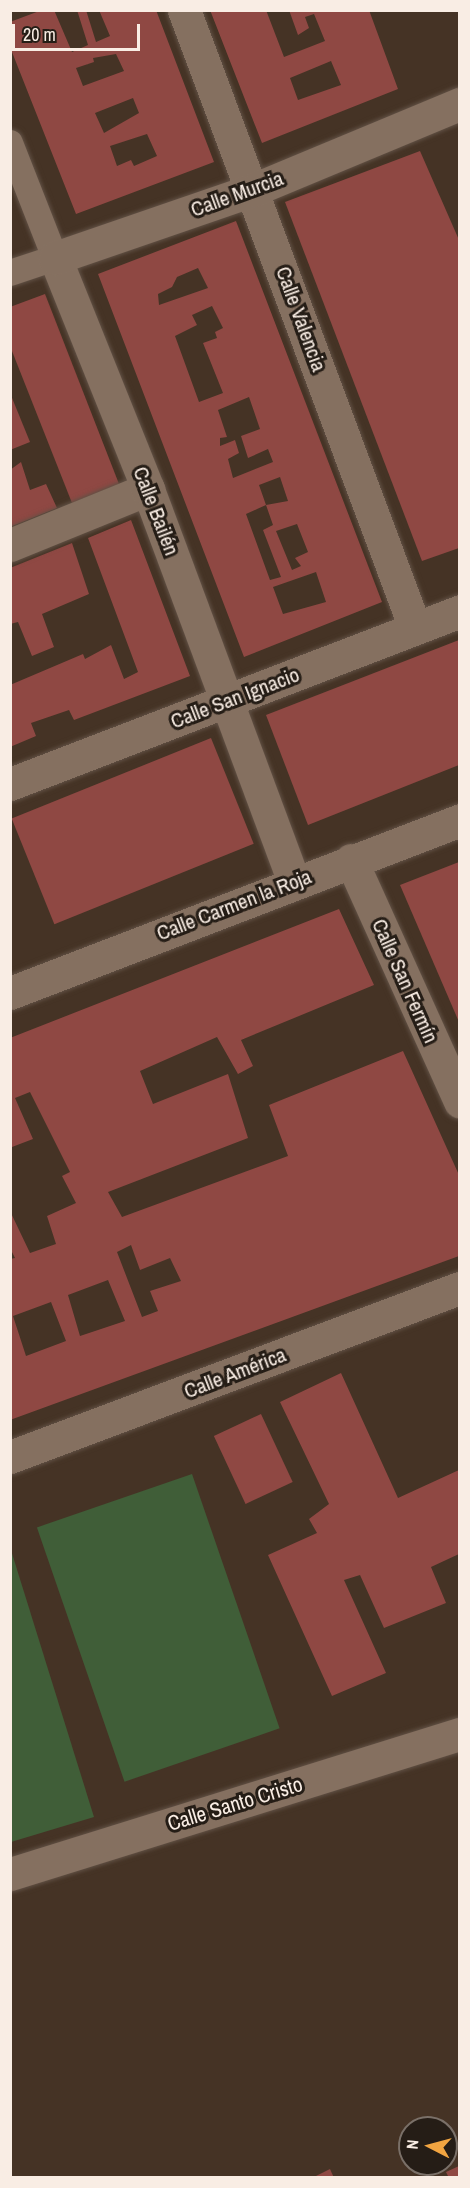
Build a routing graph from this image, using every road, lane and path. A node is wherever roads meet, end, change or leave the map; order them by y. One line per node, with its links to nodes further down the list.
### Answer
1 (184, 10): 4 (street, Calle Valencia)
2 (459, 104): 4 (street, Calle Murcia)
3 (10, 143): 5 (street, Calle Bailén)
4 (253, 190): 5 (street, Calle Murcia); 10 (street, Calle Valencia)
5 (55, 258): 6 (street, Calle Murcia); 7 (street, Calle Bailén)
6 (10, 273)
7 (148, 489): 8 (street); 11 (street, Calle Bailén)
8 (10, 545)
9 (459, 611): 10 (street, Calle San Ignacio)
10 (415, 628): 11 (street, Calle San Ignacio)
11 (227, 701): 12 (street, Calle San Ignacio); 15 (street, Calle Bailén)
12 (10, 784)
13 (459, 820): 14 (street, Calle Carmen la Roja)
14 (351, 860): 15 (street, Calle Carmen la Roja); 17 (street, Calle San Fermín)
15 (294, 882): 16 (street, Calle Carmen la Roja)
16 (10, 993)
17 (459, 1101)
18 (459, 1288): 19 (street, Calle América)
19 (10, 1457)
20 (459, 1734): 21 (street, Calle Santo Cristo)
21 (10, 1874)

